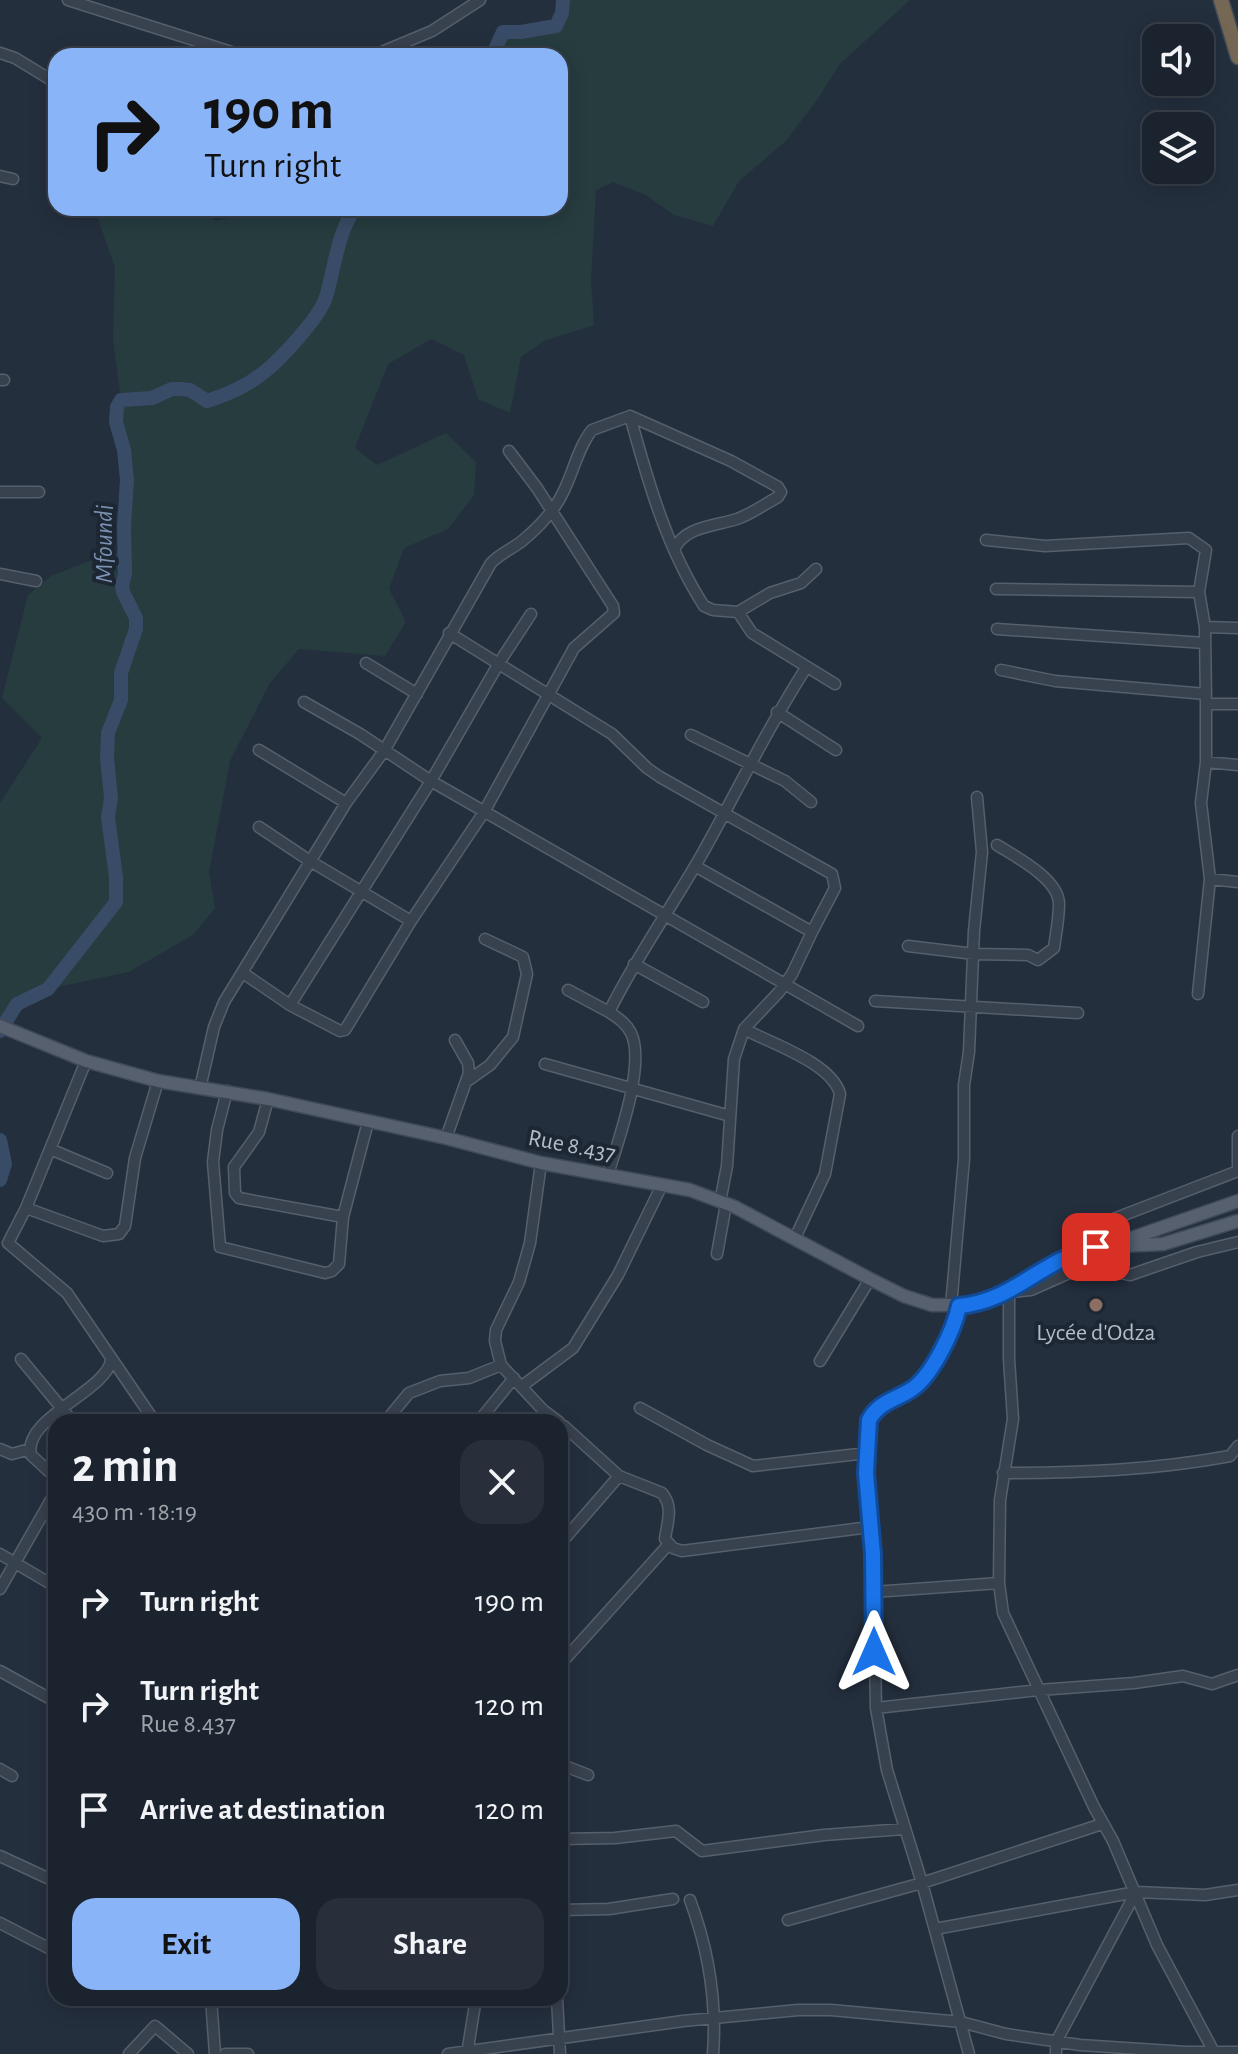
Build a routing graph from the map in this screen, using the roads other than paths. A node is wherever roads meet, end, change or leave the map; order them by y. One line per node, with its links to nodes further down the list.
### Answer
1 (68, 0): 4 (street)
2 (480, 0): 5 (street)
3 (1221, 0): 7 (highway)
4 (203, 48)
5 (391, 48)
6 (0, 53): 8 (street)
7 (1238, 57)
8 (48, 78)
9 (0, 176): 10 (street)
10 (13, 179)
11 (630, 416): 15 (street); 17 (street); 17 (street)
12 (509, 451): 15 (street)
13 (0, 492): 14 (street)
14 (39, 492)
15 (552, 510): 28 (street); 36 (street)
16 (986, 540): 22 (street)
17 (674, 550): 23 (street)
18 (816, 569): 23 (street)
19 (0, 574): 20 (street)
20 (36, 581)
21 (996, 589): 22 (street)
22 (1199, 592): 25 (street)
23 (738, 612): 32 (street)
24 (531, 614): 31 (street)
25 (1205, 627): 26 (street); 29 (street)
26 (1238, 628)
27 (997, 629): 29 (street)
28 (449, 633): 31 (street); 35 (street)
29 (1205, 643): 37 (street)
30 (366, 663): 35 (street)
31 (499, 663): 36 (street); 48 (street)
32 (806, 668): 34 (street); 40 (street)
33 (1001, 670): 37 (street)
34 (835, 684)
35 (417, 694): 44 (street)
36 (549, 695): 52 (street); 53 (street)
37 (1206, 699): 39 (street); 45 (street)
38 (304, 702): 44 (street)
39 (1238, 704)
40 (777, 712): 43 (street); 46 (street)
41 (691, 735): 46 (street)
42 (259, 750): 51 (street)
43 (836, 750)
44 (384, 751): 48 (street); 51 (street)
45 (1206, 762): 47 (street); 58 (street)
46 (750, 764): 50 (street); 53 (street)
47 (1238, 765)
48 (431, 781): 52 (street); 60 (street)
49 (977, 797): 66 (street)
50 (811, 802)
51 (346, 803): 56 (street)
52 (484, 812): 61 (street); 62 (street)
53 (725, 814): 57 (street); 63 (street)
54 (259, 827): 56 (street)
55 (997, 845): 66 (street)
56 (310, 861): 60 (street); 68 (street)
57 (695, 866): 61 (street); 63 (street)
58 (1210, 879): 59 (street); 71 (street)
59 (1238, 882)
60 (361, 892): 62 (street); 74 (street)
61 (664, 914): 67 (street); 69 (street)
62 (411, 921): 74 (street)
63 (812, 932): 69 (street)
64 (485, 939): 85 (street)
65 (908, 946): 66 (street)
66 (974, 954): 75 (street)
67 (634, 964): 73 (street); 76 (street)
68 (243, 973): 74 (street); 86 (street)
69 (785, 983): 78 (street); 80 (street)
70 (568, 990): 76 (street)
71 (1198, 994)
72 (875, 1001): 75 (street)
73 (703, 1002)
74 (290, 1005)
75 (971, 1006): 77 (street); 112 (street)
76 (609, 1012): 87 (street)
77 (1078, 1013)
78 (858, 1026)
79 (6, 1029): 82 (main road, Rue 8.437)
80 (744, 1029): 90 (street); 105 (street)
81 (455, 1040): 85 (street)
82 (86, 1061): 84 (main road, Rue 8.437); 94 (street)
83 (545, 1064): 87 (street)
84 (158, 1081): 86 (main road, Rue 8.437); 102 (street)
85 (466, 1082): 93 (street)
86 (200, 1088): 88 (main road, Rue 8.437)
87 (632, 1089): 90 (street); 98 (street)
88 (227, 1091): 89 (main road, Rue 8.437); 103 (street)
89 (268, 1099): 91 (main road, Rue 8.437); 103 (street)
90 (730, 1116): 101 (street)
91 (368, 1122): 93 (main road, Rue 8.437); 103 (street)
92 (1238, 1136): 96 (street)
93 (446, 1138): 95 (main road, Rue 8.437)
94 (50, 1149): 97 (street); 102 (street)
95 (541, 1163): 98 (main road, Rue 8.437); 116 (street)
96 (1238, 1170): 107 (street)
97 (107, 1173)
98 (608, 1174): 99 (main road, Rue 8.437)
99 (662, 1185): 101 (main road, Rue 8.437); 118 (street)
100 (1238, 1201): 107 (main road, Rue 8.437)
101 (723, 1203): 105 (main road, Rue 8.437); 109 (street)
102 (26, 1208): 108 (street)
103 (343, 1217)
104 (1238, 1221): 107 (main road, Rue 8.437)
105 (795, 1238): 110 (main road, Rue 8.437)
106 (1238, 1242): 111 (street)
107 (1112, 1245): 111 (main road, Rue 8.437)
108 (4, 1247): 114 (street)
109 (717, 1254)
110 (870, 1279): 112 (main road, Rue 8.437); 115 (street)
111 (1009, 1292): 112 (main road, Rue 8.437); 134 (street)
112 (955, 1306): 132 (street)
113 (21, 1359): 120 (street)
114 (111, 1360): 120 (street); 123 (street)
115 (820, 1361)
116 (501, 1365): 117 (street); 124 (street)
117 (514, 1378): 118 (street); 125 (street)
118 (522, 1386): 126 (street)
119 (640, 1408): 132 (street)
120 (61, 1409): 121 (street); 122 (street)
121 (55, 1414)
122 (66, 1414)
123 (149, 1414)
124 (392, 1414)
125 (485, 1414)
126 (548, 1414)
127 (48, 1421): 131 (street)
128 (568, 1432): 135 (street)
129 (1238, 1446): 134 (street)
130 (0, 1449): 131 (street)
131 (30, 1449): 133 (street)
132 (867, 1453): 137 (street)
133 (48, 1471)
134 (1003, 1473): 143 (street)
135 (619, 1476): 138 (street); 139 (street)
136 (48, 1505): 141 (street)
137 (870, 1527): 139 (street); 145 (street)
138 (568, 1535)
139 (668, 1545): 146 (street)
140 (0, 1554): 141 (street)
141 (16, 1562): 142 (street); 144 (street)
142 (48, 1582)
143 (999, 1583): 145 (street); 149 (street)
144 (0, 1589)
145 (873, 1592): 151 (street)
146 (568, 1656)
147 (0, 1671): 150 (street)
148 (1238, 1675): 149 (street)
149 (1039, 1690): 151 (street); 156 (street)
150 (48, 1698)
151 (876, 1708): 157 (street)
152 (568, 1767): 154 (street)
153 (0, 1769): 155 (street)
154 (588, 1775)
155 (12, 1776)
156 (1102, 1824): 161 (street); 163 (street)
157 (904, 1829): 158 (street); 161 (street)
158 (568, 1839)
159 (0, 1856): 160 (street)
160 (48, 1878)
161 (922, 1883): 167 (street); 169 (street)
162 (1238, 1890): 163 (street)
163 (1136, 1892): 169 (street); 177 (street); 180 (street)
164 (673, 1899): 166 (street)
165 (690, 1900): 174 (street)
166 (568, 1910)
167 (788, 1920)
168 (0, 1923): 170 (street)
169 (935, 1929): 175 (street)
170 (48, 1948)
171 (212, 2006): 183 (street)
172 (475, 2006): 179 (street)
173 (558, 2006): 176 (street)
174 (715, 2017): 175 (street); 176 (street); 188 (street)
175 (961, 2022): 177 (street); 189 (street)
176 (560, 2039): 179 (street); 187 (street)
177 (1056, 2041): 180 (street); 190 (street)
178 (1238, 2052): 180 (street)
179 (468, 2053): 186 (street)
180 (1216, 2053)
181 (129, 2054): 182 (street)
182 (188, 2054)
183 (215, 2054)
184 (225, 2054): 185 (street)
185 (247, 2054)
186 (448, 2054)
187 (560, 2054)
188 (713, 2054)
189 (969, 2054)
190 (1056, 2054)

